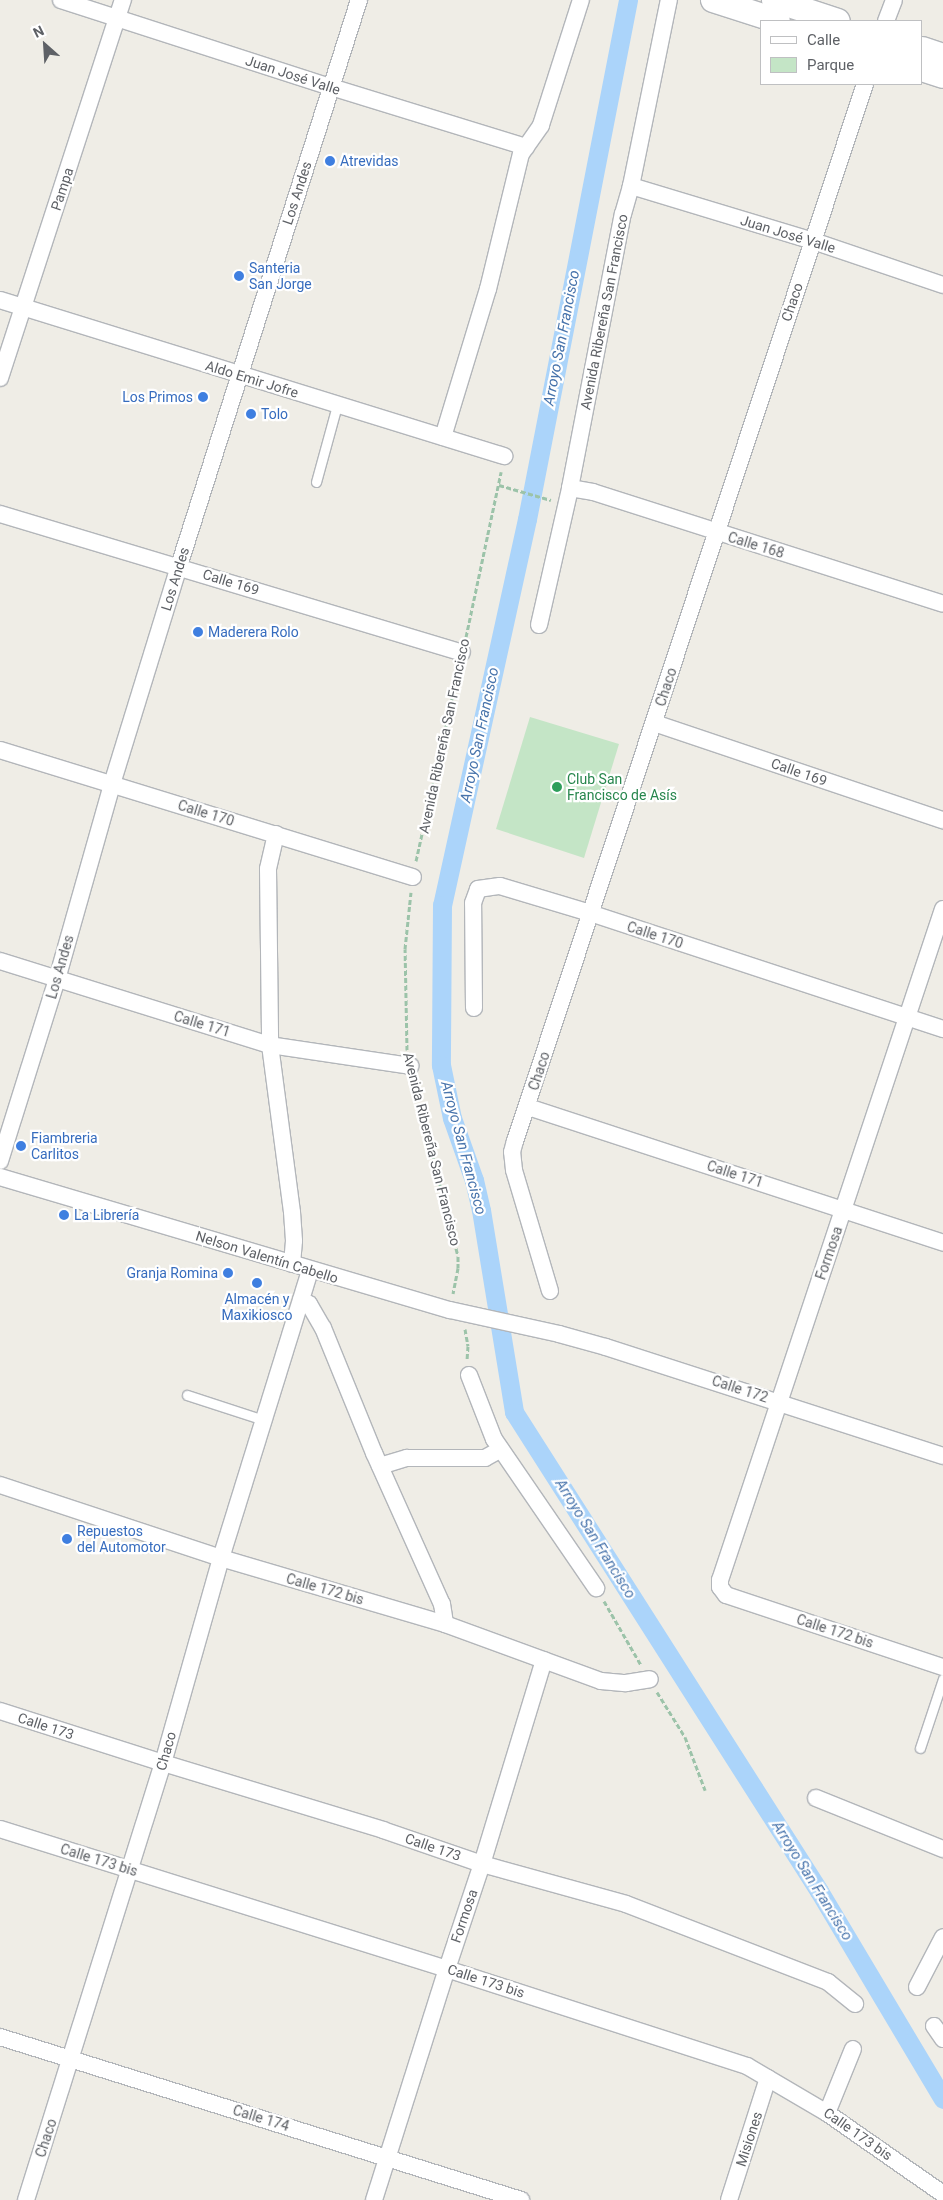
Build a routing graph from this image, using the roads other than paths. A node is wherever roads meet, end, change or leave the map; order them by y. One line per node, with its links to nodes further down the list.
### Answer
1 (61, 0): 9 (street, Juan José Valle)
2 (123, 0): 9 (street, Pampa)
3 (359, 0): 18 (street, Los Andes)
4 (581, 0): 19 (street)
5 (669, 0): 20 (street, Avenida Ribereña San Francisco)
6 (713, 0): 10 (main road)
7 (774, 0): 11 (main road)
8 (894, 0): 12 (street)
9 (117, 18): 18 (street, Juan José Valle); 24 (street, Pampa)
10 (775, 20)
11 (835, 20)
12 (886, 20)
13 (923, 49): 14 (main road)
14 (943, 56)
15 (923, 69): 16 (main road)
16 (943, 76)
17 (865, 85): 21 (street, Chaco)
18 (331, 88): 19 (street, Juan José Valle); 25 (street, Los Andes)
19 (526, 147): 28 (street)
20 (631, 186): 21 (street, Juan José Valle); 31 (street, Avenida Ribereña San Francisco)
21 (813, 241): 22 (street, Juan José Valle); 33 (street, Chaco)
22 (943, 285)
23 (0, 300): 24 (street, Aldo Emir Jofre)
24 (23, 308): 25 (street, Aldo Emir Jofre); 26 (street, Pampa)
25 (238, 376): 27 (street, Aldo Emir Jofre); 34 (street, Los Andes)
26 (0, 378)
27 (337, 405): 28 (street, Aldo Emir Jofre); 30 (lane)
28 (443, 437): 29 (street, Aldo Emir Jofre)
29 (504, 456)
30 (316, 482)
31 (570, 488): 33 (street, Calle 168); 36 (street, Avenida Ribereña San Francisco)
32 (0, 514): 34 (street, Calle 169)
33 (715, 532): 35 (street, Calle 168); 38 (street, Chaco)
34 (179, 566): 37 (street, Calle 169); 40 (street, Los Andes)
35 (943, 604)
36 (539, 625)
37 (462, 653)
38 (654, 723): 41 (street, Calle 169); 45 (street, Chaco)
39 (0, 750): 40 (street, Calle 170)
40 (112, 784): 42 (street, Calle 170); 47 (street, Los Andes)
41 (943, 820)
42 (276, 834): 43 (street, Calle 170); 51 (street)
43 (413, 877)
44 (943, 909): 49 (street, Formosa)
45 (590, 913): 48 (street, Calle 170); 49 (street, Calle 170); 53 (street, Chaco)
46 (0, 961): 47 (street, Calle 171)
47 (57, 979): 51 (street, Calle 171); 54 (street, Los Andes)
48 (474, 1008)
49 (906, 1017): 50 (street, Calle 170); 56 (street, Formosa)
50 (943, 1029)
51 (270, 1045): 52 (street, Calle 171); 58 (street)
52 (410, 1066)
53 (528, 1107): 56 (street, Calle 171); 60 (street, Chaco)
54 (0, 1161)
55 (0, 1177): 58 (street, Nelson Valentín Cabello)
56 (844, 1210): 57 (street, Calle 171); 65 (street, Formosa)
57 (943, 1243)
58 (292, 1264): 59 (street, Nelson Valentín Cabello)
59 (310, 1270): 61 (street, Chaco); 62 (street, Nelson Valentín Cabello)
60 (550, 1292)
61 (300, 1300): 66 (street, Chaco); 69 (street)
62 (535, 1329): 65 (street, Calle 172)
63 (470, 1375): 67 (street)
64 (186, 1395): 66 (lane)
65 (778, 1401): 68 (street, Calle 172); 73 (street, Formosa)
66 (264, 1420): 71 (street, Chaco)
67 (501, 1449): 69 (street); 72 (street)
68 (943, 1456)
69 (380, 1466): 74 (street)
70 (0, 1485): 71 (street, Calle 172 bis)
71 (221, 1558): 74 (street, Calle 172 bis); 81 (street, Chaco)
72 (596, 1588)
73 (726, 1595): 76 (street, Calle 172 bis)
74 (445, 1624): 75 (street, Calle 172 bis)
75 (544, 1660): 78 (street, Calle 172 bis); 85 (street, Formosa)
76 (943, 1667)
77 (943, 1679): 80 (lane)
78 (650, 1680)
79 (0, 1711): 81 (street, Calle 173)
80 (920, 1748)
81 (163, 1763): 85 (street, Calle 173); 86 (street, Chaco)
82 (816, 1798): 84 (street)
83 (0, 1829): 86 (street, Calle 173 bis)
84 (943, 1849)
85 (482, 1864): 88 (street, Formosa); 90 (street, Calle 173)
86 (128, 1869): 88 (street, Calle 173 bis); 93 (street, Chaco)
87 (943, 1937): 89 (street)
88 (446, 1969): 94 (street, Calle 173 bis); 96 (street, Formosa)
89 (917, 1988)
90 (855, 2004)
91 (0, 2037): 93 (street, Calle 174)
92 (853, 2049): 95 (street)
93 (72, 2059): 96 (street, Calle 174); 98 (street, Chaco)
94 (768, 2078): 95 (street, Calle 173 bis); 101 (street, Misiones)
95 (827, 2113): 97 (street, Calle 173 bis)
96 (387, 2158): 99 (street, Formosa); 100 (street, Calle 174)
97 (943, 2194)
98 (26, 2200)
99 (374, 2200)
100 (521, 2200)
101 (729, 2200)

